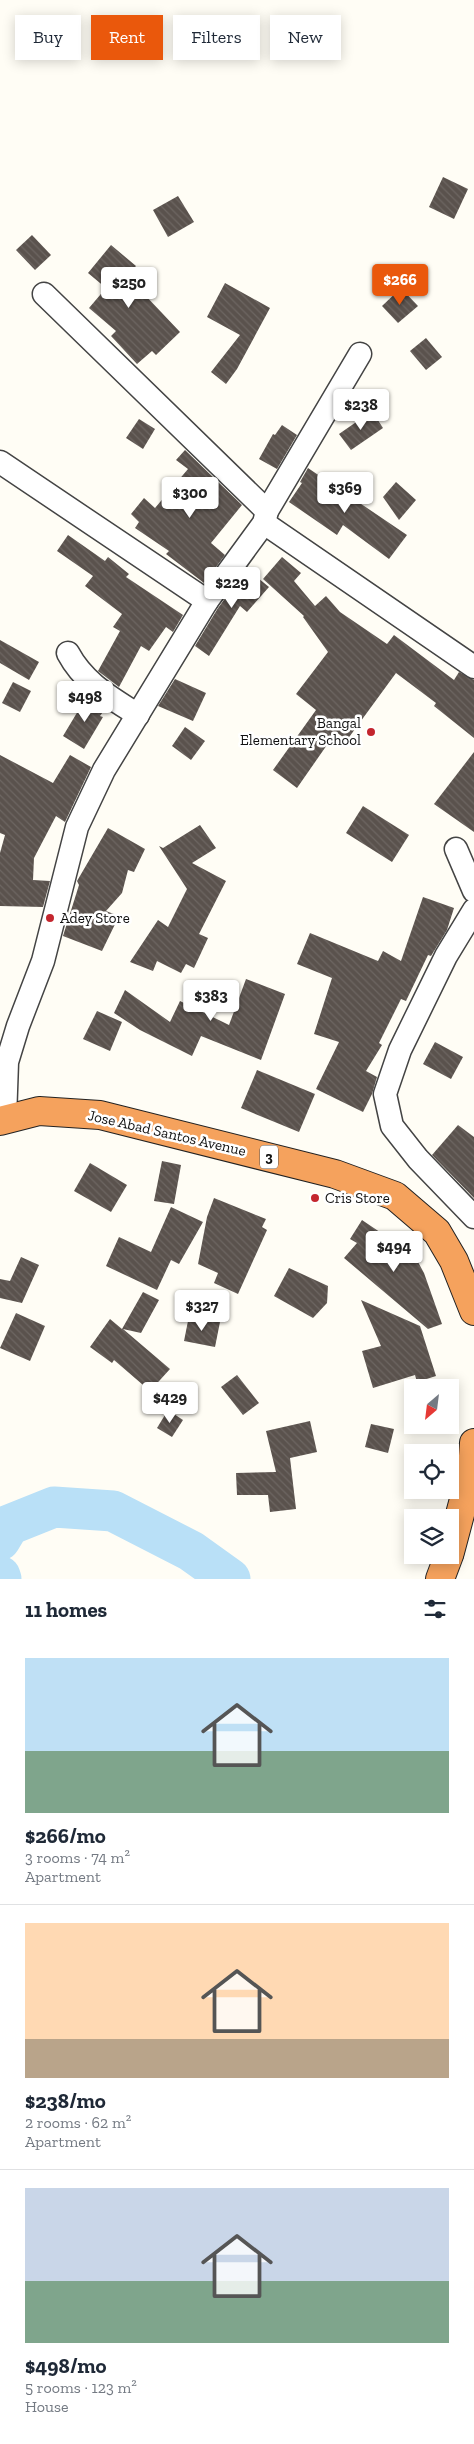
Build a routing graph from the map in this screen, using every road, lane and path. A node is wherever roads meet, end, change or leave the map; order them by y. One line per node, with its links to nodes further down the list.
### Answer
1 (44, 294): 4 (street)
2 (360, 354): 4 (street)
3 (0, 462): 5 (street)
4 (266, 517): 5 (street); 7 (street)
5 (208, 601): 8 (street)
6 (68, 653): 8 (street)
7 (474, 667)
8 (138, 715): 12 (street)
9 (456, 849): 10 (street)
10 (474, 891)
11 (474, 910): 13 (street)
12 (3, 1120): 14 (highway, Jose Abad Santos Avenue / 3)
13 (474, 1217)
14 (474, 1311)
15 (474, 1444): 16 (highway)
16 (459, 1520)
17 (446, 1564): 18 (highway)
18 (440, 1579)

